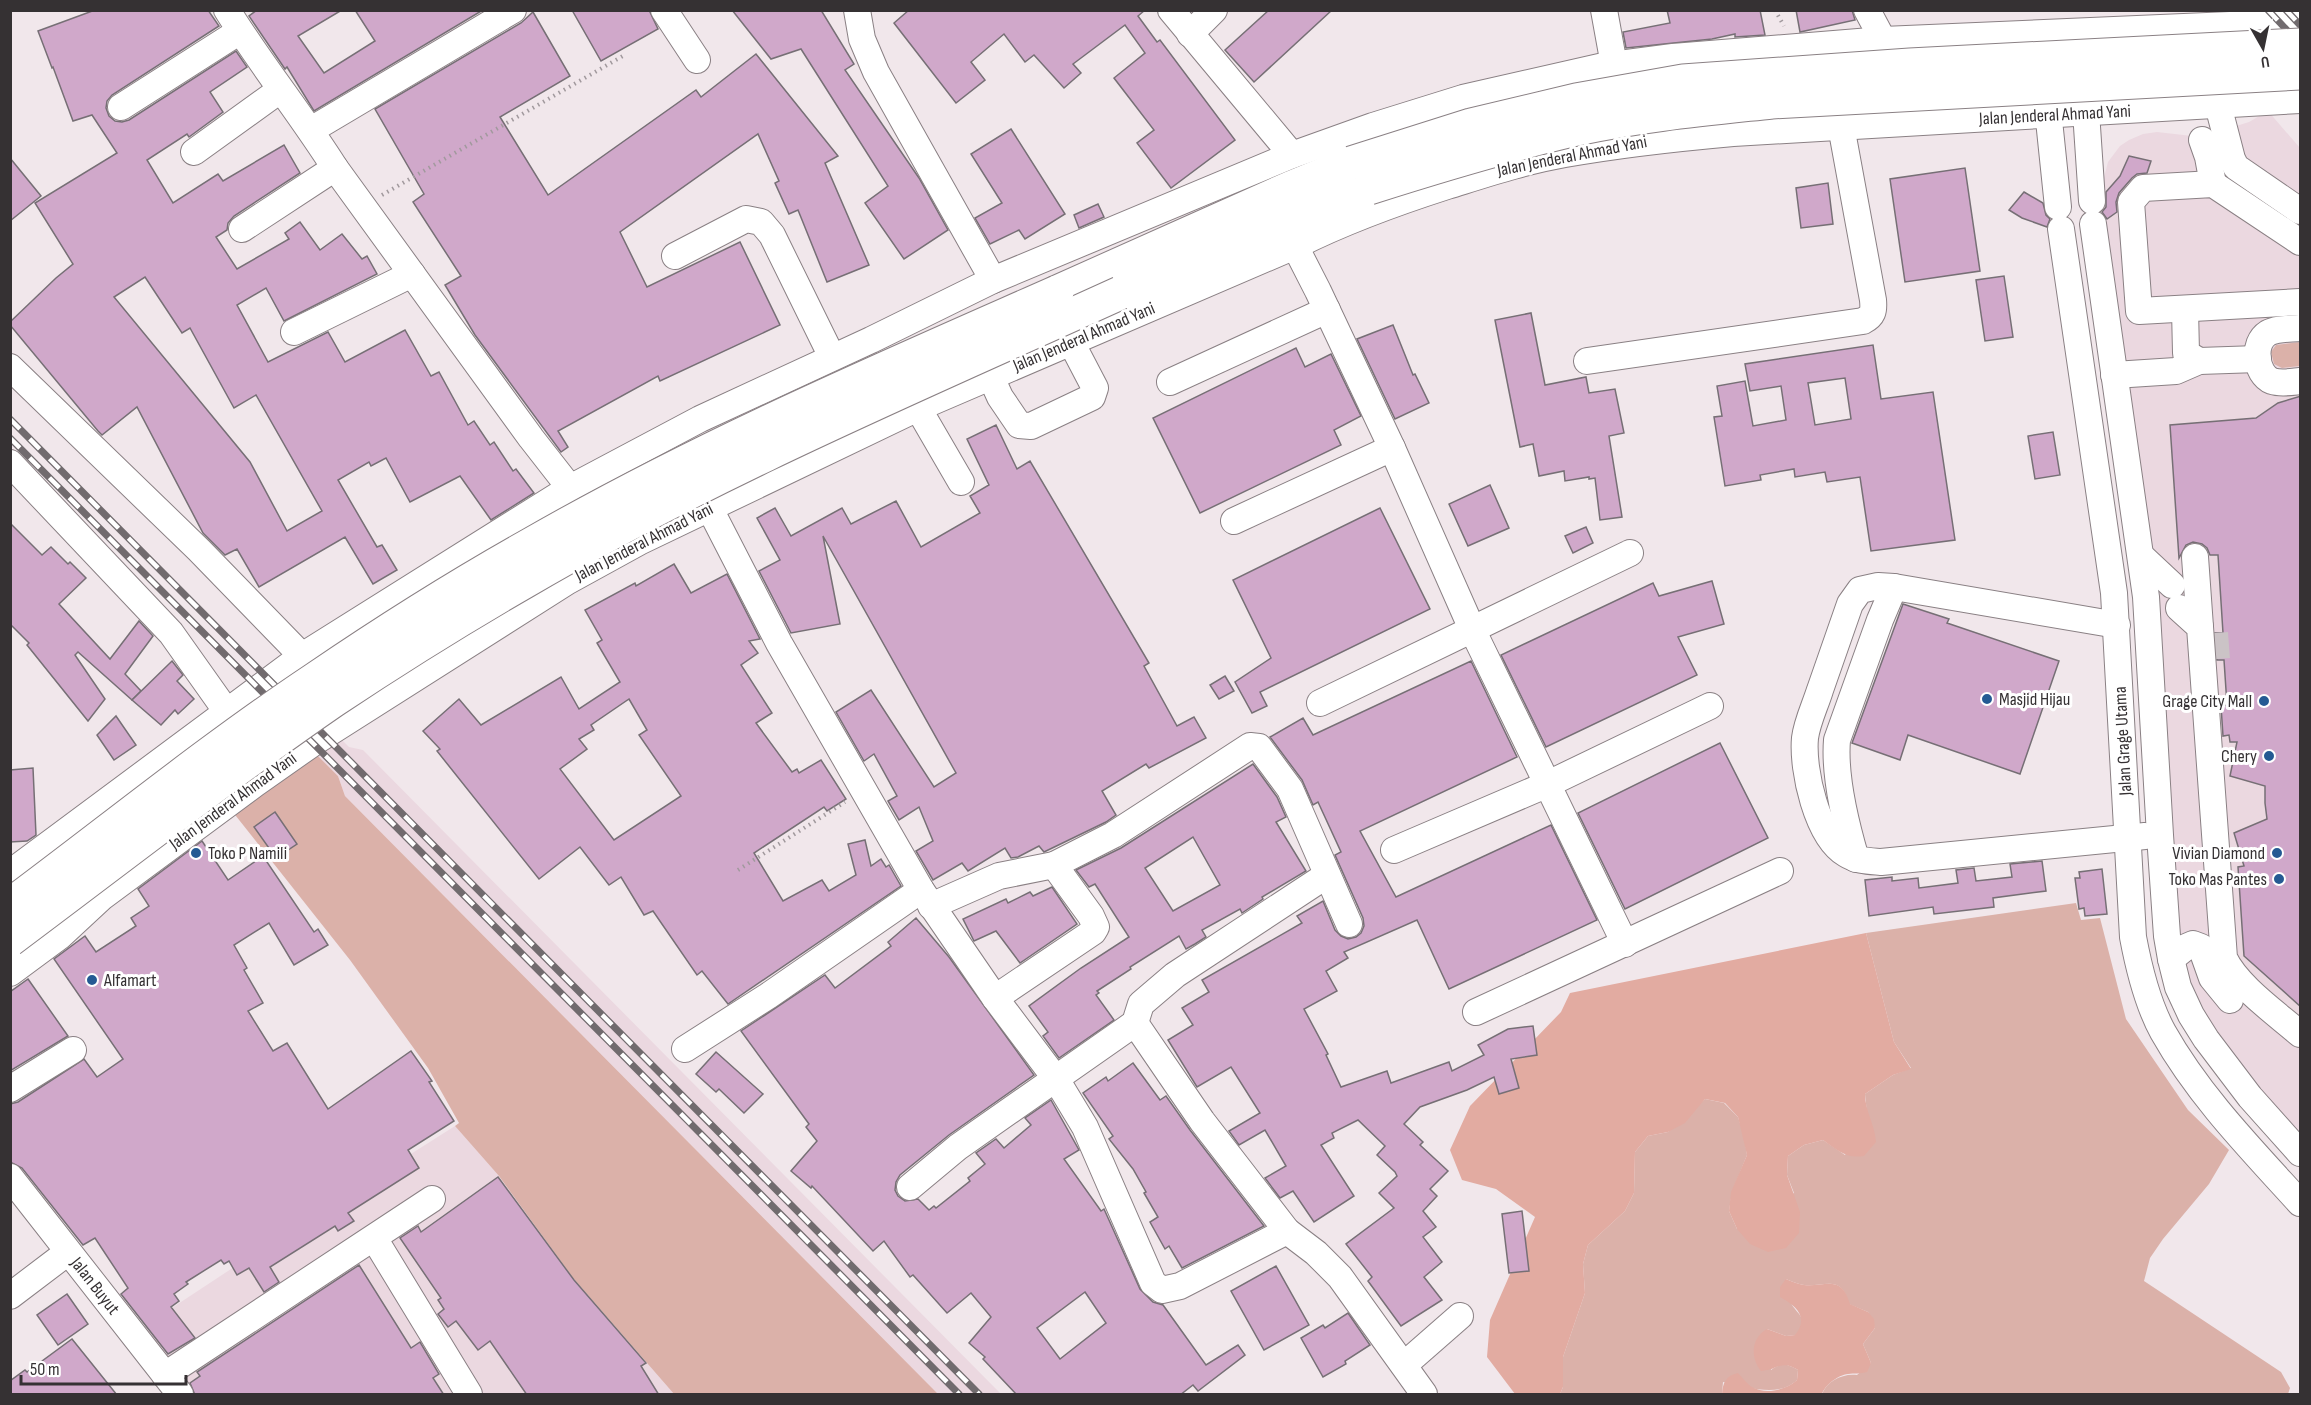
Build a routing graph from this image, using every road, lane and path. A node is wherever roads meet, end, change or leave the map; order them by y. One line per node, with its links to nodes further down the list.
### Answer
1 (513, 10): 27 (street)
2 (664, 10): 17 (street)
3 (857, 10): 43 (street)
4 (1171, 10): 13 (street)
5 (1214, 10): 13 (street)
6 (1604, 10): 18 (street)
7 (1867, 10): 14 (street)
8 (2197, 19): 11 (street); 12 (street)
9 (234, 21): 20 (street); 23 (street)
10 (2041, 21): 12 (street); 14 (street); 25 (street, Jalan Grage Utama)
11 (2301, 22)
12 (2080, 31): 24 (street, Jalan Grage Utama)
13 (1190, 34): 30 (street)
14 (1883, 40): 18 (street)
15 (2301, 45): 33 (highway, Jalan Jenderal Ahmad Yani, bridge)
16 (623, 56): 34 (path)
17 (697, 60)
18 (1614, 64): 30 (street)
19 (2301, 73): 33 (highway, Jalan Jenderal Ahmad Yani, bridge)
20 (280, 90): 27 (street); 29 (street)
21 (2301, 100): 22 (street, Jalan Jenderal Ahmad Yani)
22 (2218, 105): 24 (street, Jalan Jenderal Ahmad Yani); 35 (street)
23 (121, 107)
24 (2086, 114): 25 (street, Jalan Jenderal Ahmad Yani); 36 (street, Jalan Grage Utama)
25 (2049, 116): 26 (street, Jalan Jenderal Ahmad Yani); 37 (street, Jalan Grage Utama)
26 (1841, 126): 40 (street, Jalan Jenderal Ahmad Yani); 53 (street)
27 (311, 130): 31 (street)
28 (2202, 140): 32 (street)
29 (194, 152)
30 (1292, 155): 43 (street)
31 (335, 168): 34 (street); 38 (street)
32 (2212, 184): 39 (street); 45 (street)
33 (1295, 201): 99 (highway, Jalan Jenderal Ahmad Yani, bridge); 101 (highway, Jalan Jenderal Ahmad Yani, bridge)
34 (362, 206): 42 (street)
35 (2301, 211)
36 (2093, 223): 37 (street); 55 (street, Jalan Grage Utama)
37 (2061, 228): 62 (street, Jalan Grage Utama)
38 (242, 229)
39 (2301, 242)
40 (1296, 250): 46 (street); 49 (street, Jalan Jenderal Ahmad Yani)
41 (675, 256): 50 (street)
42 (412, 274): 48 (street); 65 (street)
43 (993, 280): 50 (street)
44 (2301, 302): 45 (street)
45 (2185, 309): 52 (street)
46 (1327, 310): 58 (street); 60 (street)
47 (2301, 328): 51 (street)
48 (294, 332)
49 (1071, 342): 56 (street, Jalan Jenderal Ahmad Yani); 56 (street)
50 (832, 357): 65 (street)
51 (2258, 359): 52 (street); 57 (street)
52 (2187, 361): 55 (street)
53 (1587, 362)
54 (10, 367): 77 (street)
55 (2112, 367): 61 (street, Jalan Grage Utama)
56 (991, 377): 59 (street, Jalan Jenderal Ahmad Yani)
57 (2301, 381)
58 (1170, 382)
59 (918, 408): 64 (street); 66 (street, Jalan Jenderal Ahmad Yani)
60 (1392, 448): 68 (street); 76 (street)
61 (2125, 452): 62 (street); 71 (street, Jalan Grage Utama)
62 (2092, 457): 75 (street, Jalan Grage Utama)
63 (10, 463): 82 (street)
64 (961, 482)
65 (570, 488): 67 (street)
66 (710, 507): 72 (street, Jalan Jenderal Ahmad Yani); 86 (street)
67 (519, 519): 72 (street); 77 (street)
68 (1234, 520)
69 (1630, 553): 76 (street)
70 (2195, 557): 74 (street)
71 (2142, 565): 74 (street); 87 (street, Jalan Grage Utama)
72 (568, 581): 97 (street, Jalan Jenderal Ahmad Yani)
73 (1894, 587): 75 (street); 83 (street); 84 (street)
74 (2188, 608): 81 (street)
75 (2116, 625): 88 (street, Jalan Grage Utama)
76 (1472, 629): 79 (street); 85 (street)
77 (302, 656): 82 (street)
78 (2217, 660): 81 (street)
79 (1320, 703)
80 (1710, 706): 85 (street)
81 (2206, 707): 109 (street)
82 (228, 712): 89 (street)
83 (1836, 754): 84 (street); 91 (street)
84 (1804, 757): 91 (street)
85 (1548, 784): 90 (street); 102 (street)
86 (863, 790): 93 (path); 98 (street)
87 (2160, 835): 88 (street); 103 (street, Jalan Grage Utama)
88 (2128, 837): 91 (street); 118 (street, Jalan Grage Utama)
89 (49, 844): 95 (street); 97 (street)
90 (1394, 850)
91 (1856, 859)
92 (1054, 865): 96 (street); 98 (street); 105 (street)
93 (738, 870)
94 (1780, 870): 102 (street)
95 (10, 873)
96 (1327, 875): 100 (street); 108 (street)
97 (102, 897): 104 (street, Jalan Jenderal Ahmad Yani)
98 (926, 898): 105 (street); 110 (street)
99 (10, 905)
100 (1349, 924)
101 (10, 940)
102 (1625, 944): 107 (street)
103 (2171, 959): 106 (street); 114 (street, Jalan Grage Utama)
104 (10, 973)
105 (995, 998): 112 (street)
106 (2230, 1000)
107 (1476, 1012)
108 (1135, 1023): 112 (street); 119 (street)
109 (2301, 1034)
110 (685, 1049)
111 (73, 1050): 113 (street)
112 (1056, 1079): 116 (street); 119 (street)
113 (10, 1089)
114 (2301, 1153)
115 (10, 1177): 121 (street, Jalan Buyut)
116 (910, 1187)
117 (432, 1199): 120 (street)
118 (2301, 1203)
119 (1287, 1231): 124 (street)
120 (374, 1238): 125 (street); 127 (street)
121 (68, 1252): 122 (street); 125 (street, Jalan Buyut)
122 (10, 1296)
123 (1460, 1316): 124 (street)
124 (1404, 1365): 128 (street)
125 (165, 1375): 126 (street, Jalan Buyut)
126 (180, 1395)
127 (469, 1395)
128 (1424, 1395)

